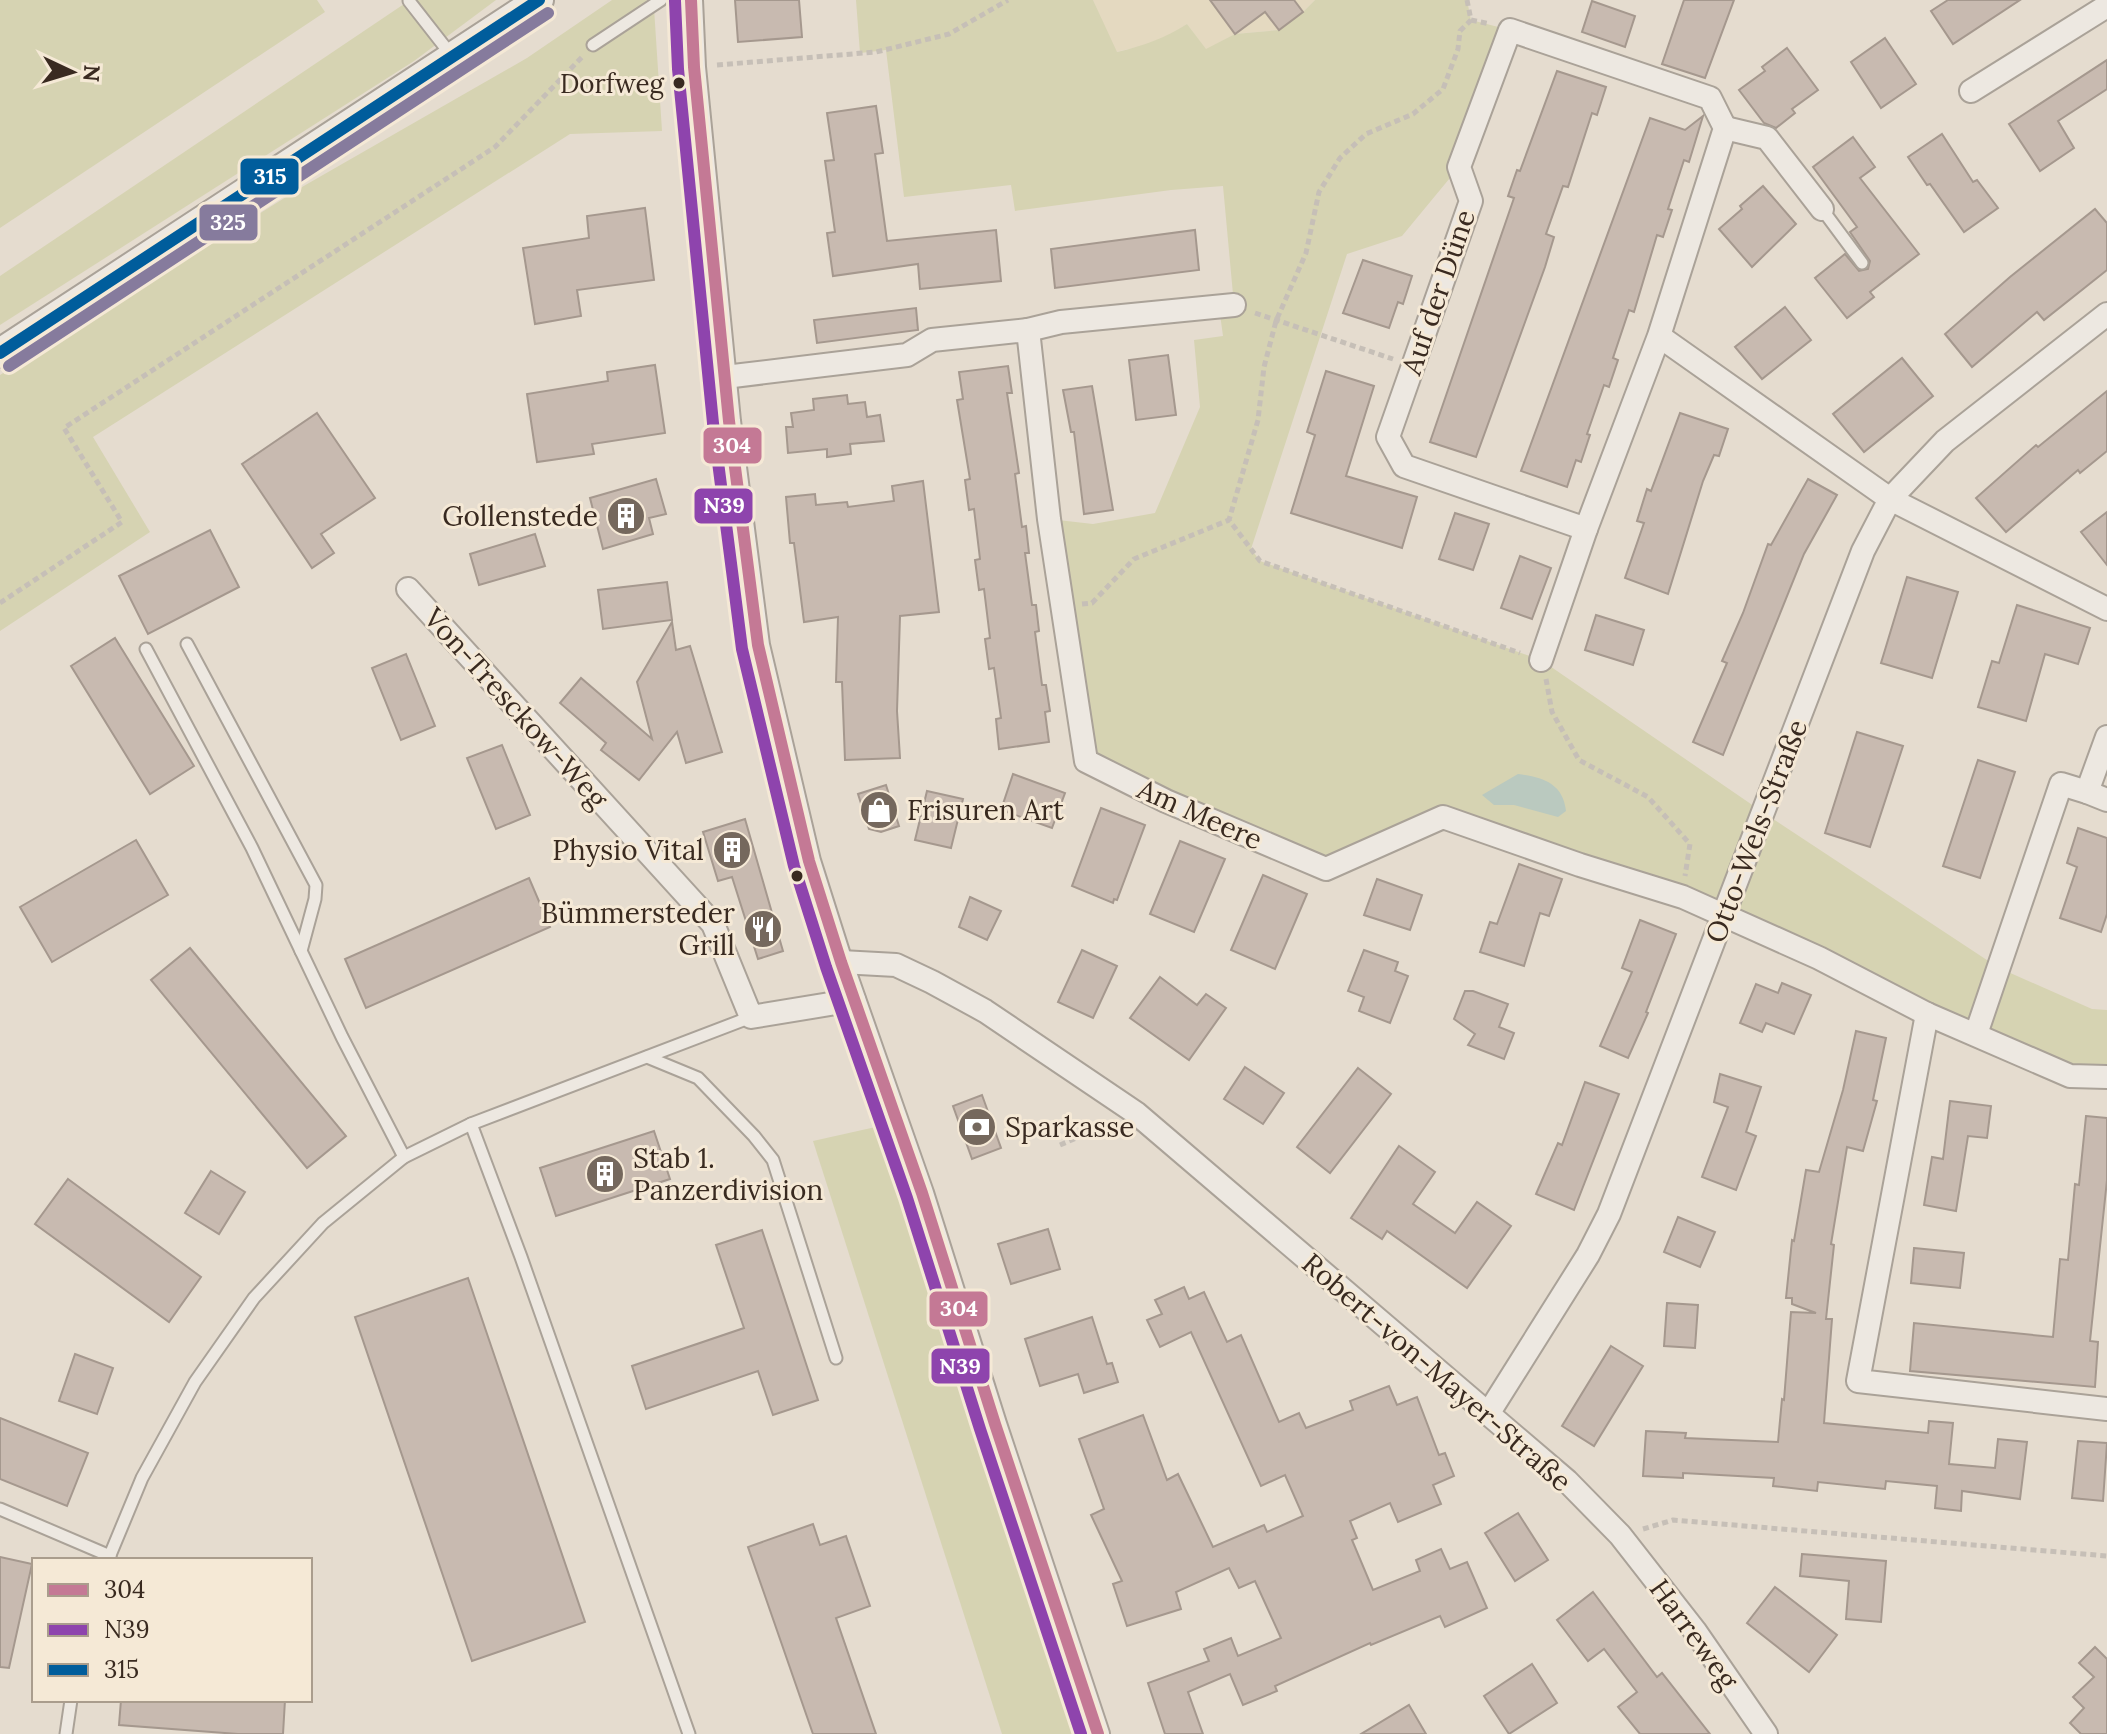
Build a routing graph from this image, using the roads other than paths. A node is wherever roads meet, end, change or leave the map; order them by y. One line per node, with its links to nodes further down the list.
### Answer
1 (539, 0): 7 (street)
2 (661, 0): 6 (lane)
3 (691, 0): 17 (street)
4 (409, 1): 7 (lane)
5 (2107, 2): 8 (street)
6 (593, 45)
7 (453, 57): 16 (street)
8 (1971, 91)
9 (1725, 128): 10 (street); 15 (street); 19 (street, Auf der Düne)
10 (1822, 209): 11 (lane)
11 (1862, 263)
12 (1234, 305): 14 (street)
13 (2107, 314): 18 (street, Otto-Wels-Straße)
14 (1028, 330): 17 (street); 27 (street, Am Meere)
15 (1659, 336): 18 (street); 19 (street)
16 (0, 353)
17 (725, 377): 29 (street)
18 (1890, 499): 21 (street); 27 (street, Otto-Wels-Straße)
19 (1586, 529): 24 (street)
20 (408, 589): 32 (street, Von-Tresckow-Weg)
21 (2107, 609)
22 (187, 644): 28 (lane)
23 (146, 649): 28 (lane)
24 (1541, 660)
25 (2107, 737): 26 (street)
26 (2097, 796): 33 (street)
27 (1723, 914): 31 (street); 40 (street, Otto-Wels-Straße)
28 (301, 951): 37 (lane)
29 (841, 962): 30 (street); 40 (street, Robert-von-Mayer-Straße)
30 (854, 1000): 32 (street); 47 (street)
31 (1927, 1014): 33 (street); 39 (street)
32 (751, 1017): 34 (lane)
33 (1976, 1034): 35 (street)
34 (647, 1057): 36 (lane); 38 (lane)
35 (2107, 1077)
36 (471, 1124): 37 (lane); 46 (lane)
37 (404, 1157): 43 (lane)
38 (836, 1358)
39 (2107, 1409)
40 (1488, 1414): 42 (street, Robert-von-Mayer-Straße)
41 (0, 1509): 43 (lane)
42 (1620, 1535): 48 (street, Harreweg)
43 (109, 1558)
44 (71, 1702): 45 (lane)
45 (66, 1734)
46 (689, 1734)
47 (1098, 1734)
48 (1766, 1734)

